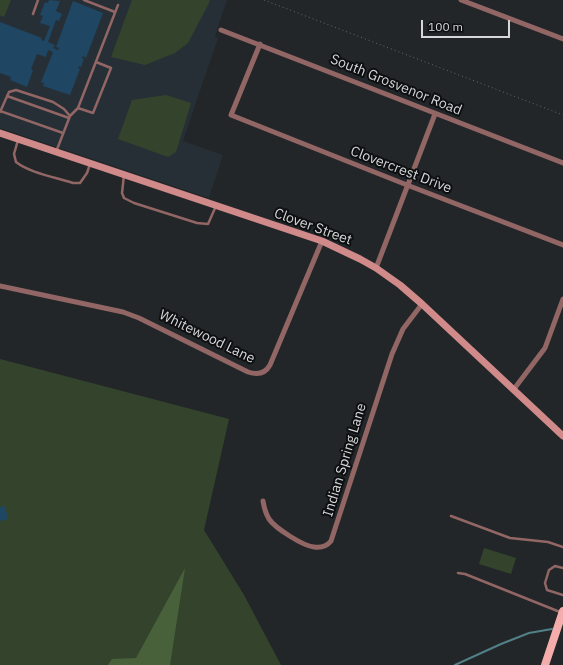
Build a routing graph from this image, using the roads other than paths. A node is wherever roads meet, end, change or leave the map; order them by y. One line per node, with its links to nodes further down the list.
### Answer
1 (38, 0): 6 (lane)
2 (84, 0): 5 (lane)
3 (461, 0): 8 (street)
4 (118, 4): 5 (lane)
5 (116, 12): 10 (lane)
6 (33, 14)
7 (221, 30): 9 (street, South Grosvenor Road)
8 (563, 39)
9 (260, 44): 14 (street, South Grosvenor Road); 23 (street, Clovercrest Drive)
10 (96, 62): 12 (lane); 12 (lane)
11 (7, 96): 13 (lane); 15 (lane); 15 (lane)
12 (78, 108): 15 (lane)
13 (0, 112): 17 (lane)
14 (435, 114): 20 (street, South Grosvenor Road); 23 (street)
15 (70, 117): 17 (lane)
16 (0, 133): 18 (main road, Clover Street)
17 (63, 133): 19 (lane)
18 (18, 140): 19 (main road, Clover Street); 21 (lane)
19 (56, 152): 21 (main road, Clover Street)
20 (563, 163)
21 (90, 164): 22 (main road, Clover Street)
22 (124, 175): 24 (main road, Clover Street); 24 (lane)
23 (407, 185): 26 (street, Clovercrest Drive); 27 (street)
24 (216, 206): 25 (main road, Clover Street)
25 (322, 241): 27 (main road, Clover Street); 28 (street, Whitewood Lane)
26 (563, 245)
27 (376, 268): 30 (main road, Clover Street)
28 (0, 286)
29 (563, 299): 31 (street)
30 (422, 304): 31 (main road, Clover Street); 33 (street, Indian Spring Lane)
31 (514, 389): 32 (main road, Clover Street)
32 (563, 436)
33 (263, 501)
34 (451, 516): 35 (lane)
35 (563, 548)
36 (563, 568): 38 (lane)
37 (458, 573): 39 (lane)
38 (563, 596)
39 (563, 612): 40 (main road)
40 (545, 665)

